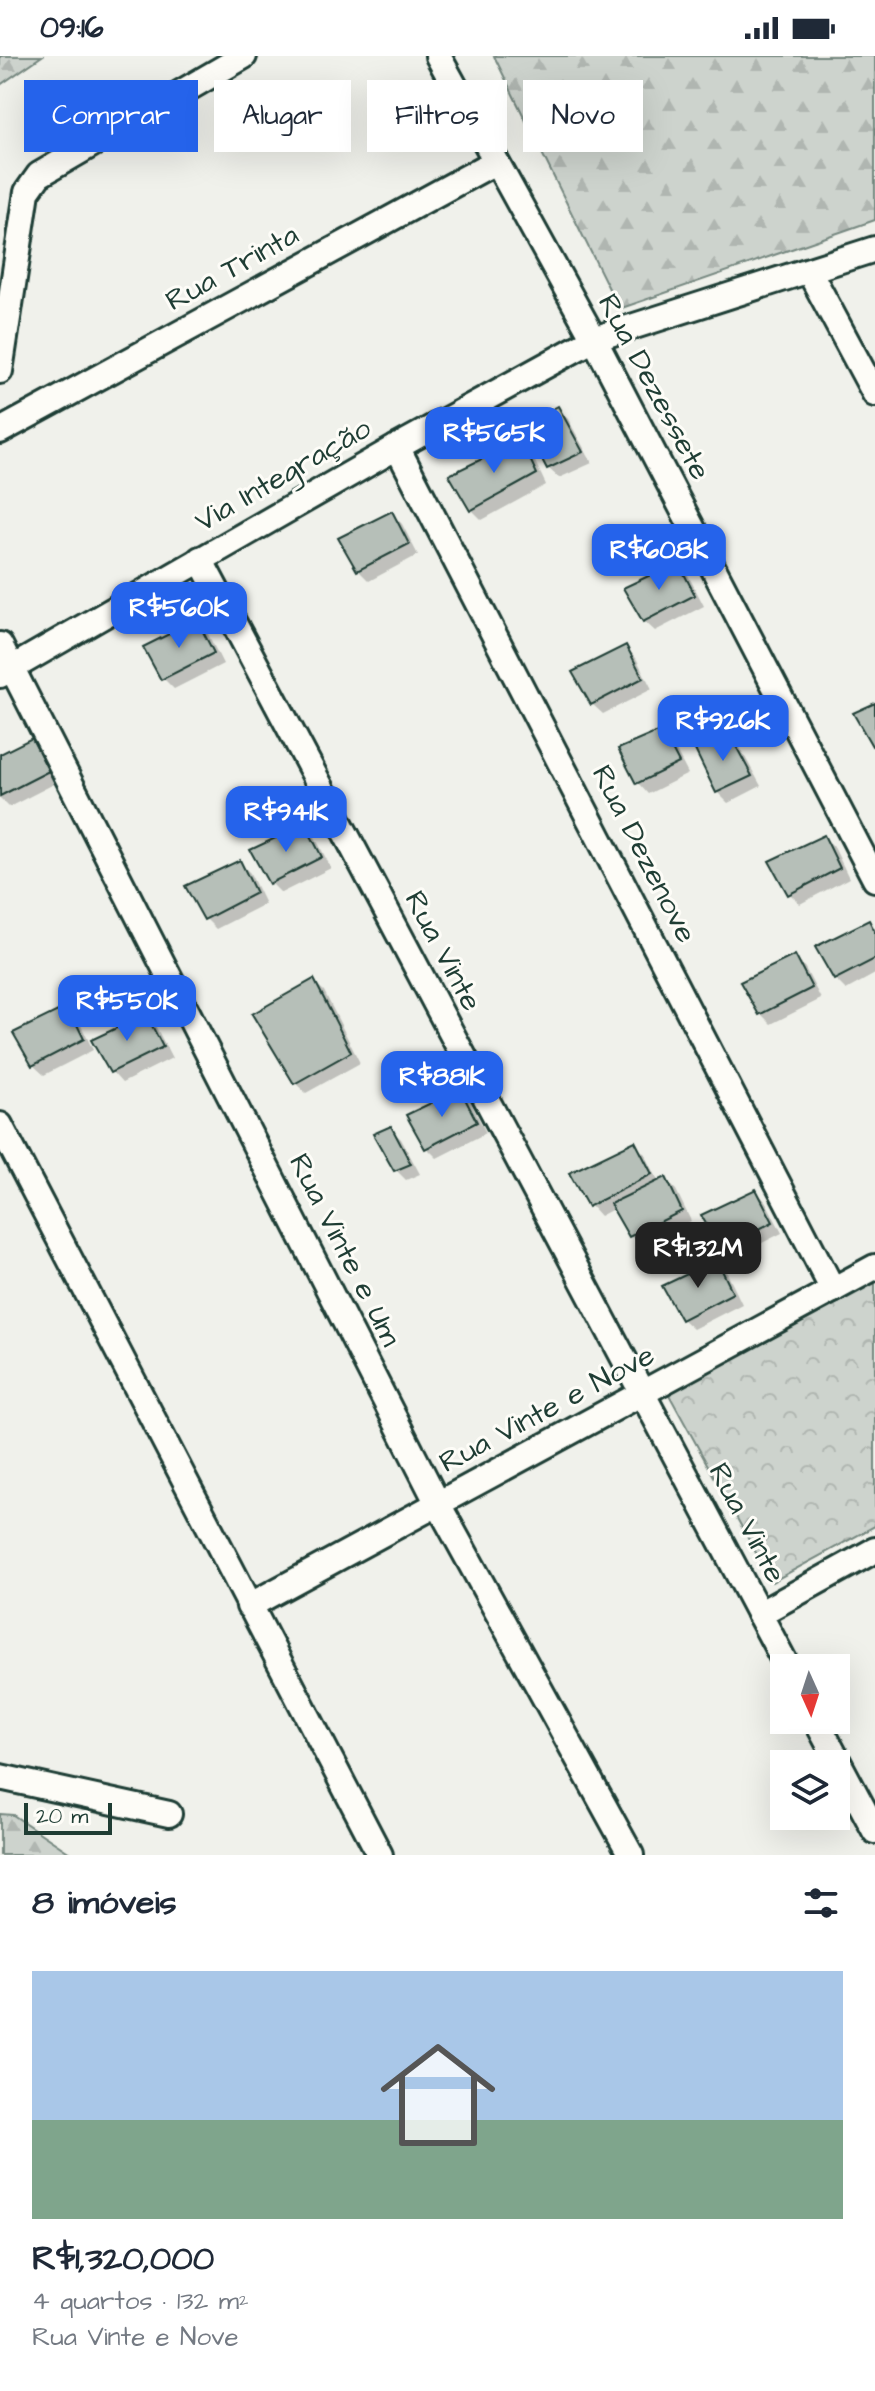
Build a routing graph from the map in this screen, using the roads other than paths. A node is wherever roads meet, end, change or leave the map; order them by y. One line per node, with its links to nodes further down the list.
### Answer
1 (244, 56): 7 (street)
2 (438, 56): 3 (street, Rua Dezessete)
3 (495, 162): 6 (street, Rua Dezessete); 9 (street, Rua Trinta)
4 (875, 249): 5 (street, Via Integração)
5 (809, 271): 6 (street, Via Integração); 8 (street)
6 (594, 339): 10 (street, Via Integração); 14 (street, Rua Dezessete)
7 (0, 371)
8 (875, 394)
9 (0, 431)
10 (397, 447): 11 (street, Via Integração); 17 (street, Rua Dezenove)
11 (200, 559): 13 (street, Via Integração); 18 (street, Rua Vinte)
12 (0, 645): 13 (street, Rua Vinte e Um)
13 (6, 672): 19 (street, Rua Vinte e Um)
14 (875, 879)
15 (0, 1125): 21 (street)
16 (875, 1267): 17 (street, Rua Vinte e Nove)
17 (833, 1290): 18 (street, Rua Vinte e Nove)
18 (641, 1394): 19 (street, Rua Vinte e Nove); 22 (street, Rua Vinte)
19 (438, 1504): 21 (street, Rua Vinte e Nove); 29 (street, Rua Vinte e Um)
20 (875, 1550): 22 (street)
21 (249, 1606): 28 (street)
22 (759, 1614): 23 (street, Rua Vinte)
23 (780, 1654)
24 (823, 1734): 27 (street)
25 (0, 1777): 26 (street)
26 (169, 1814)
27 (875, 1831)
28 (380, 1855)
29 (631, 1855)

